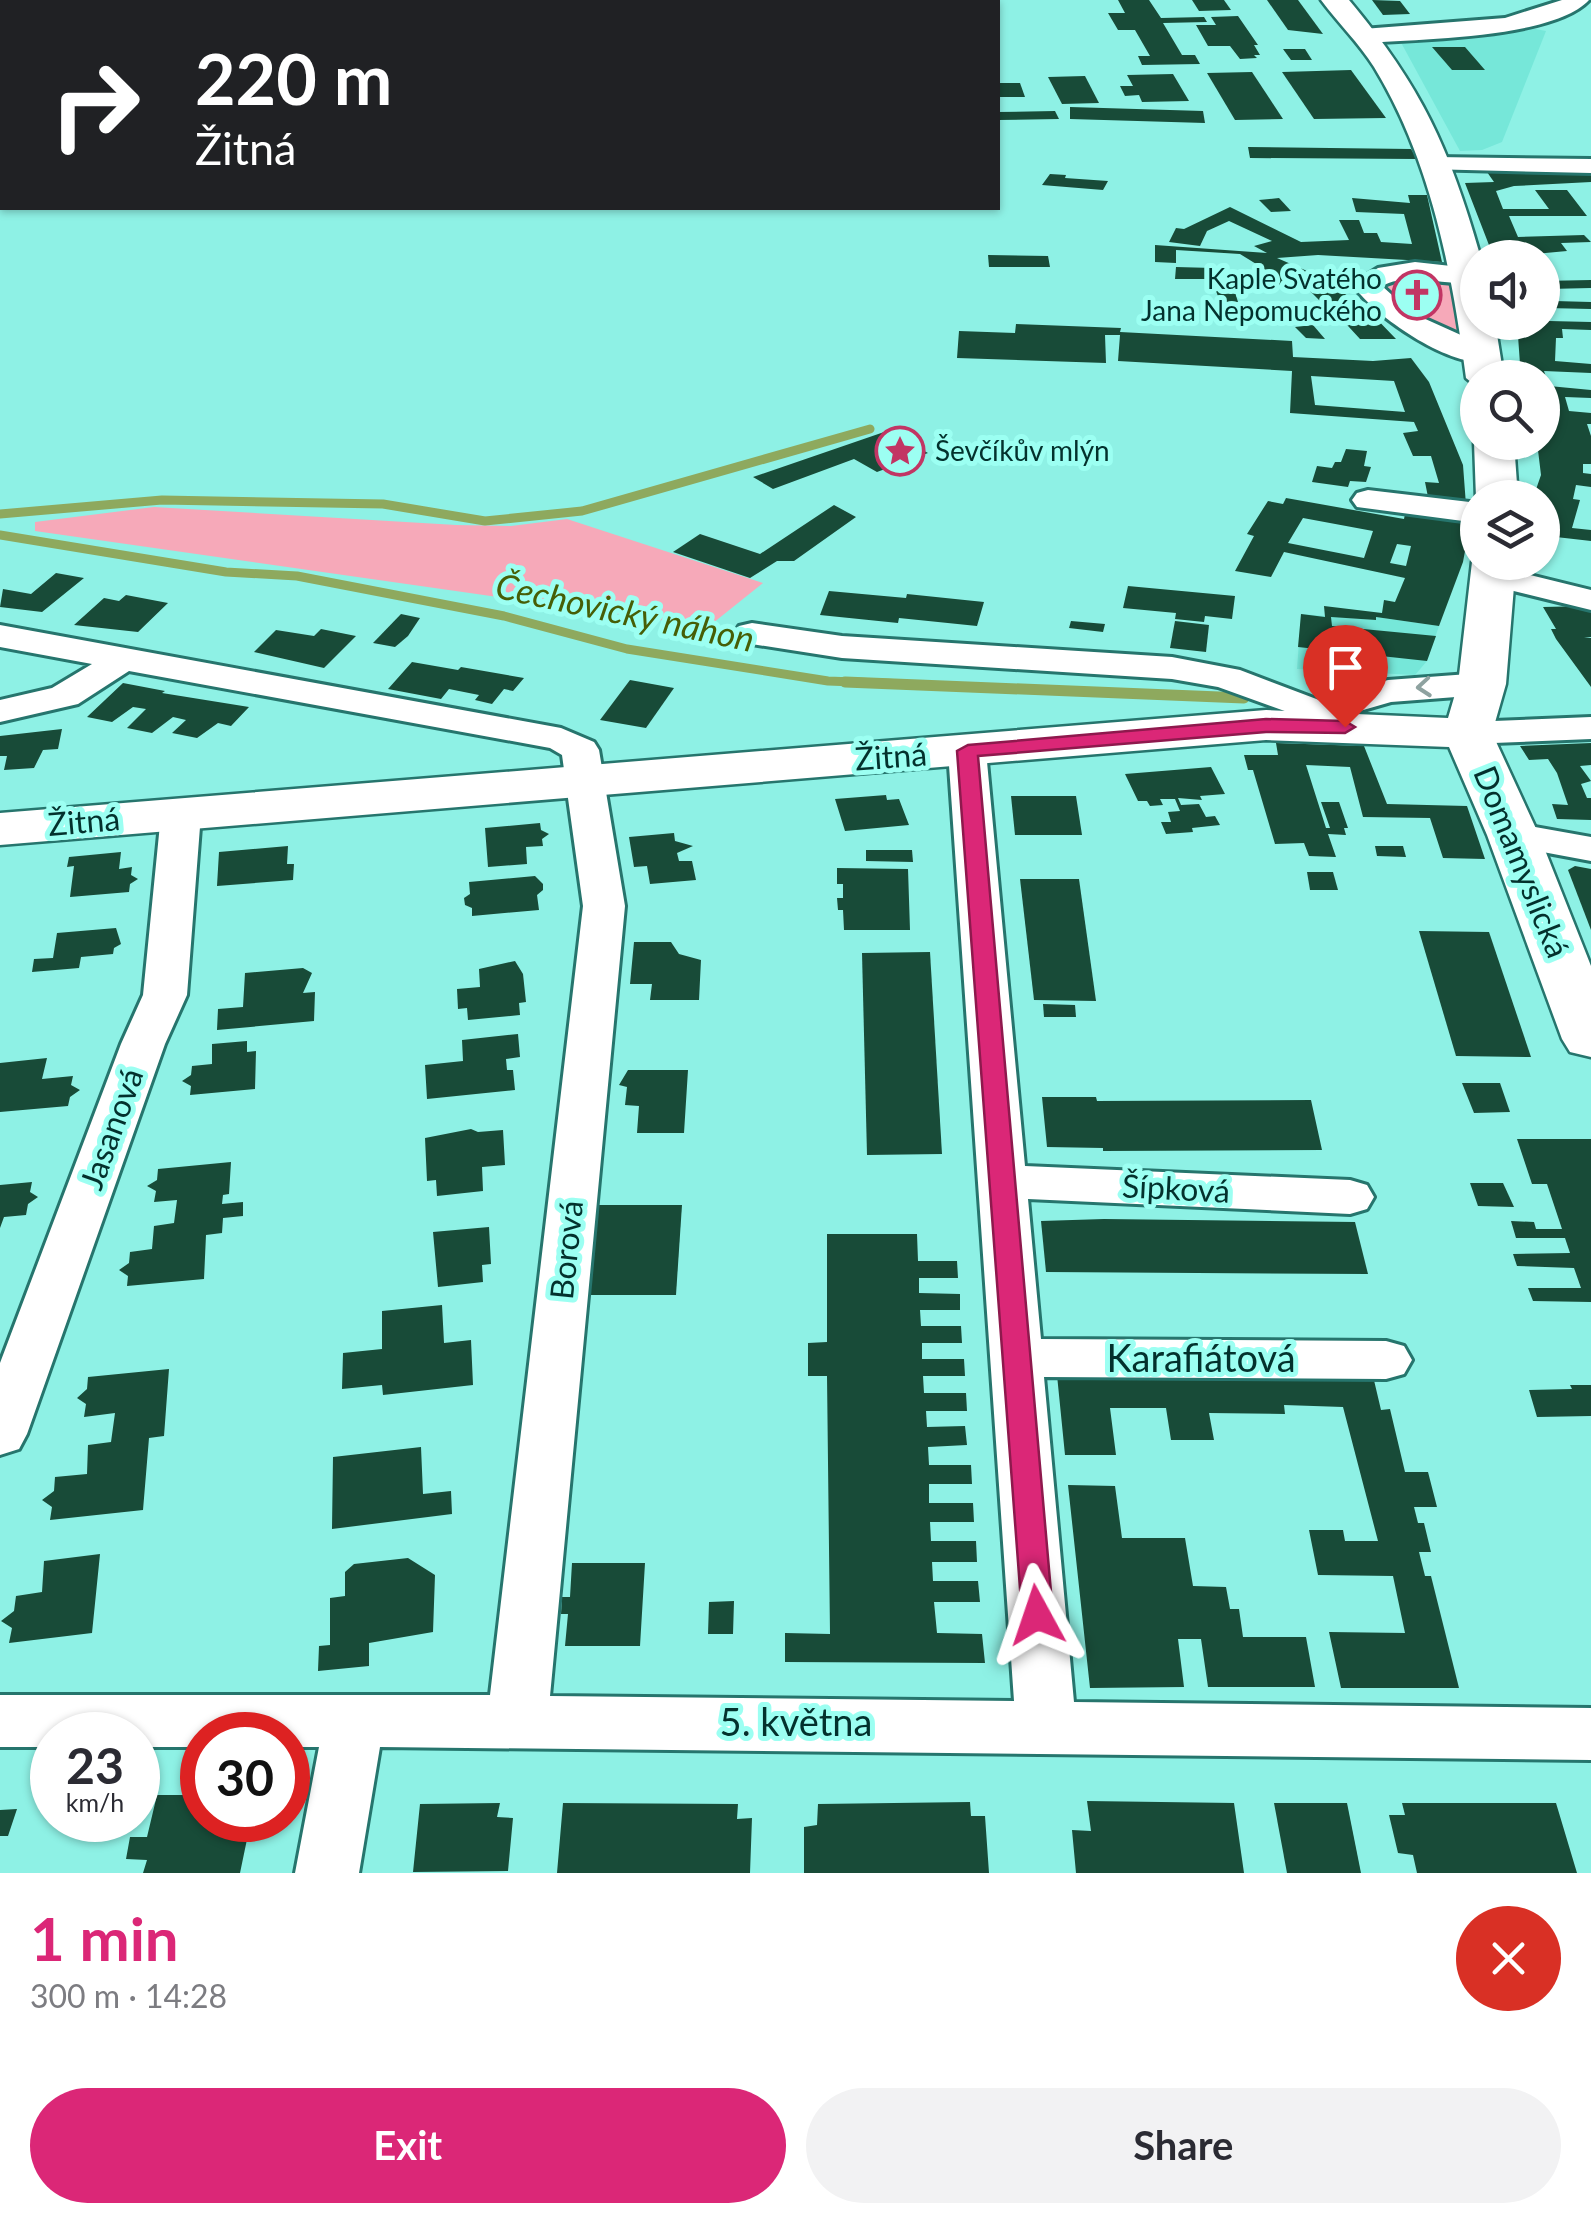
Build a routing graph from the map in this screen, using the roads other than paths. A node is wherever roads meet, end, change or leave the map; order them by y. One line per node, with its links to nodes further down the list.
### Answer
1 (1335, 0): 3 (street)
2 (1578, 0): 3 (street)
3 (1363, 36): 4 (street)
4 (1435, 164): 5 (street); 6 (street)
5 (1591, 166)
6 (1460, 247)
7 (1460, 274): 8 (street)
8 (1474, 360)
9 (1368, 500): 10 (street)
10 (1460, 511)
11 (1492, 580): 17 (street, Domamyslická)
12 (1528, 580): 13 (street)
13 (1591, 600)
14 (752, 634): 19 (street, Žitná)
15 (0, 636): 16 (street)
16 (120, 659): 18 (street); 22 (street)
17 (1475, 708): 19 (street, Žitná); 19 (street, Žitná, one-way to 19); 20 (street); 25 (street, Domamyslická)
18 (0, 710)
19 (1317, 719): 21 (street, Žitná)
20 (1591, 728)
21 (968, 751): 22 (street, Žitná); 28 (street)
22 (586, 780): 23 (street, Žitná); 35 (street, Borová)
23 (181, 814): 24 (street, Žitná); 32 (street, Jasanová)
24 (0, 829)
25 (1513, 834): 26 (street); 27 (street, Domamyslická)
26 (1591, 849)
27 (1591, 1039)
28 (1001, 1181): 29 (street, Šípková); 30 (street)
29 (1350, 1197)
30 (1016, 1358): 31 (street, Karafiátová); 36 (street)
31 (1386, 1360)
32 (0, 1434)
33 (0, 1720): 34 (street, 5. května)
34 (354, 1720): 35 (street, 5. května); 38 (street)
35 (517, 1721): 36 (street, 5. května)
36 (1046, 1726): 37 (street, 5. května)
37 (1591, 1734)
38 (328, 1873)

